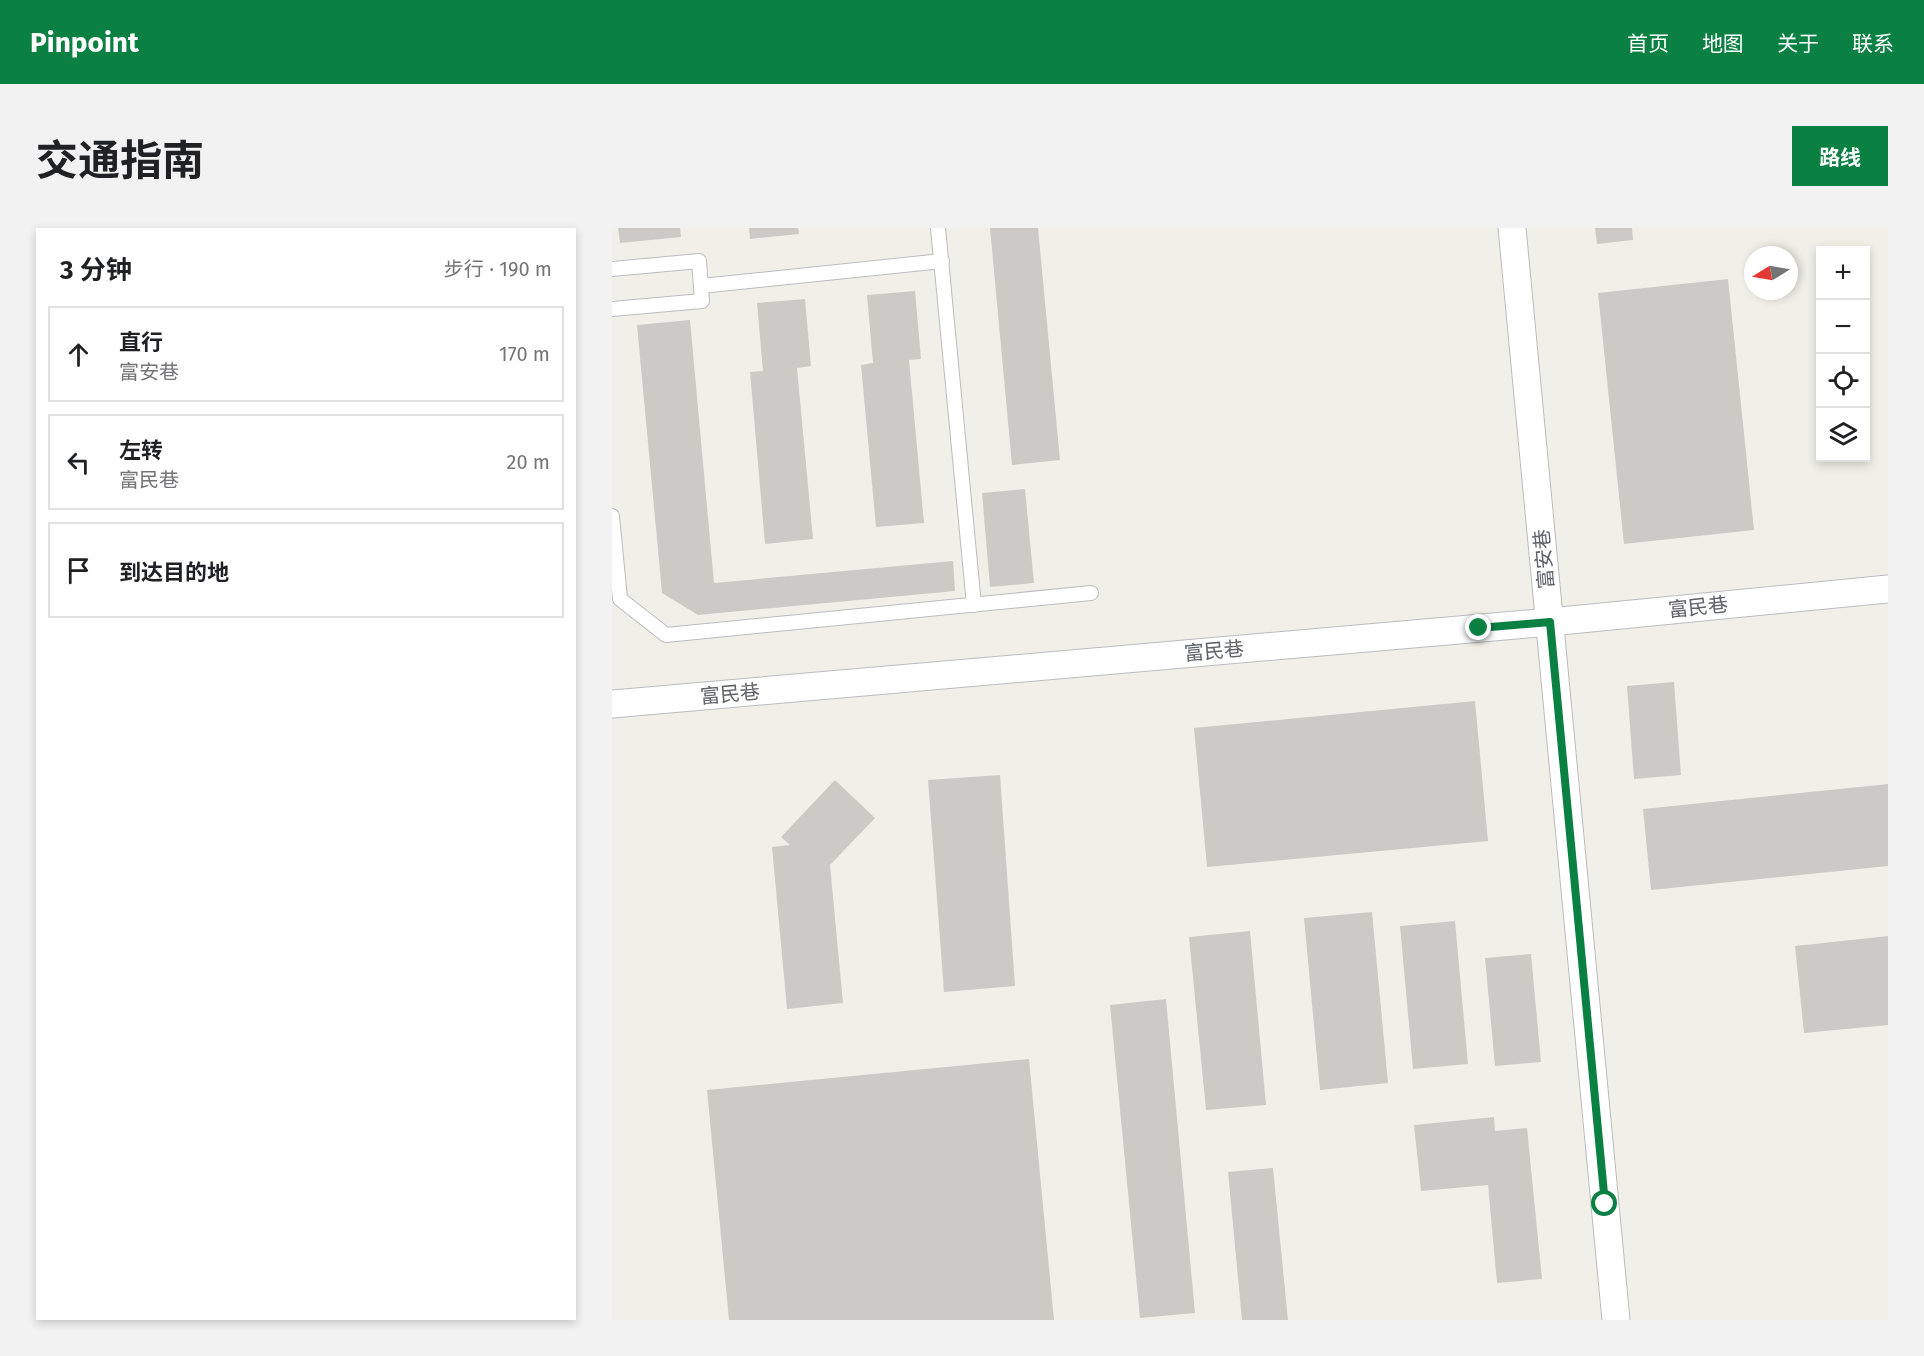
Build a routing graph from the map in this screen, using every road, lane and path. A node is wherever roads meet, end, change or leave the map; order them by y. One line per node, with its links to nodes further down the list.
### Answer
1 (938, 228): 3 (lane)
2 (1512, 228): 11 (street, 富安巷)
3 (942, 261): 5 (lane); 10 (lane)
4 (612, 269): 5 (lane)
5 (701, 286): 6 (lane)
6 (612, 309)
7 (612, 516): 10 (lane)
8 (1888, 589): 11 (street, 富民巷)
9 (1091, 593): 10 (lane)
10 (974, 604)
11 (1550, 622): 12 (street, 富民巷); 13 (street, 富安巷)
12 (612, 704)
13 (1616, 1320)

